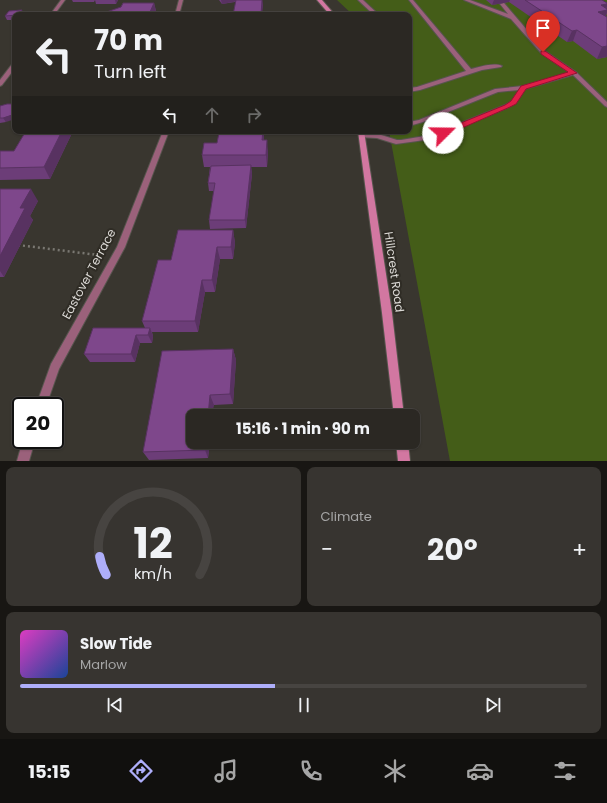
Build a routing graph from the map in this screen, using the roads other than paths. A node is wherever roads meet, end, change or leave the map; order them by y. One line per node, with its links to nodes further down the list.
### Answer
1 (63, 0): 8 (street)
2 (181, 0): 9 (street)
3 (319, 0): 10 (street)
4 (360, 0): 11 (street)
5 (411, 0): 15 (street)
6 (466, 0): 12 (street)
7 (502, 4): 12 (street)
8 (54, 12)
9 (178, 12)
10 (330, 12)
11 (374, 12)
12 (513, 18): 16 (street)
13 (500, 66): 15 (street)
14 (12, 68): 17 (street)
15 (470, 72): 19 (street)
16 (574, 73): 18 (street); 20 (street)
17 (0, 84)
18 (523, 88): 21 (street); 25 (street)
19 (412, 90)
20 (607, 105)
21 (412, 123)
22 (165, 134): 26 (street, Eastover Terrace)
23 (361, 134): 25 (street); 27 (street, Hillcrest Road)
24 (381, 134): 25 (street)
25 (378, 136)
26 (44, 397)
27 (398, 409)
28 (26, 449): 30 (street)
29 (403, 449): 31 (street)
30 (23, 461)
31 (404, 461)

